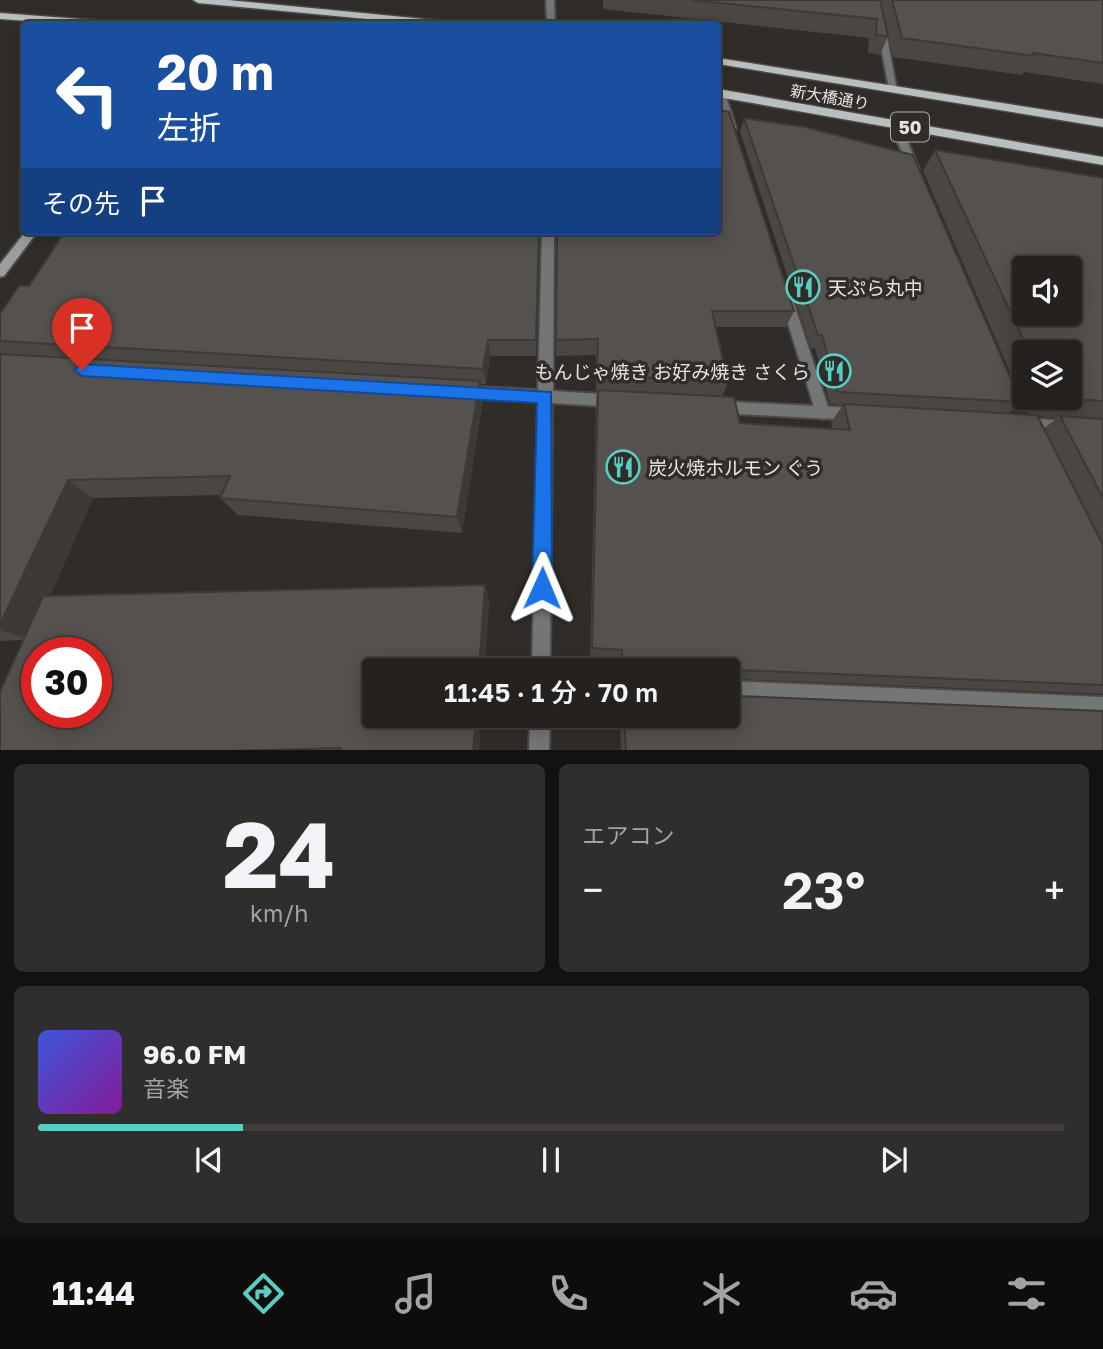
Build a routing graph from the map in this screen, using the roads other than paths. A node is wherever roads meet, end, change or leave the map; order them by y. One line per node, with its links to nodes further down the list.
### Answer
1 (198, 0): 4 (main road)
2 (550, 0): 8 (street)
3 (876, 0): 10 (street)
4 (213, 1): 7 (main road)
5 (0, 16): 6 (main road)
6 (67, 21)
7 (415, 21)
8 (551, 21)
9 (721, 61): 10 (main road, 新大橋通り / 50)
10 (894, 89): 13 (main road, 新大橋通り / 50)
11 (721, 93): 14 (main road, 新大橋通り / 50)
12 (721, 99): 15 (street)
13 (1103, 123)
14 (895, 124): 16 (main road, 新大橋通り / 50); 17 (street)
15 (734, 137)
16 (1103, 160)
17 (919, 181)
18 (29, 235): 20 (main road)
19 (548, 235): 23 (street)
20 (0, 273)
21 (781, 281): 26 (street)
22 (447, 391): 23 (street)
23 (545, 397): 24 (street); 30 (street)
24 (629, 401)
25 (698, 405): 26 (street)
26 (823, 413): 27 (street)
27 (863, 415)
28 (1018, 424): 29 (street)
29 (1103, 429)
30 (541, 658)
31 (740, 692): 32 (street)
32 (1103, 708)
33 (540, 728): 34 (street)
34 (539, 750)

